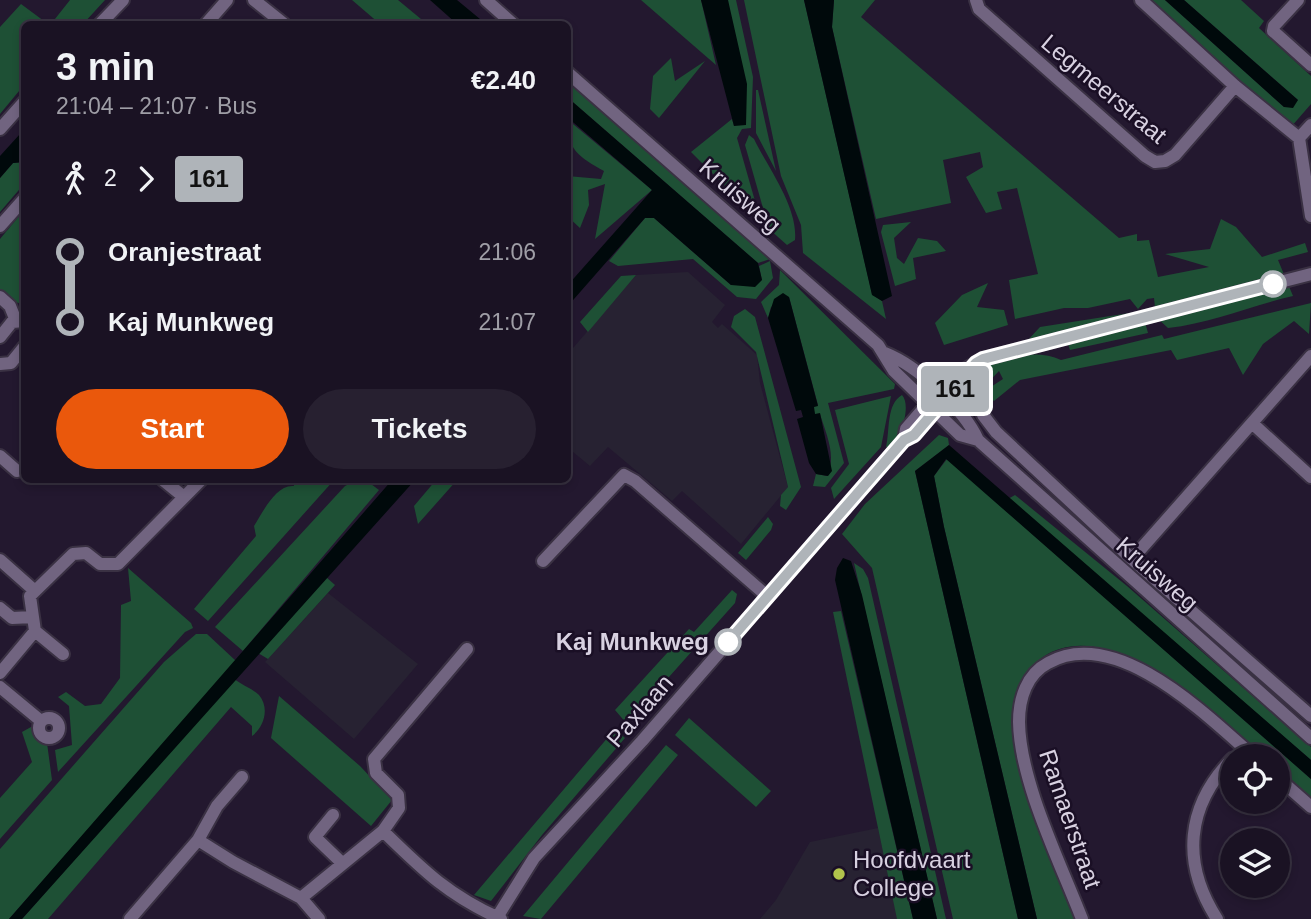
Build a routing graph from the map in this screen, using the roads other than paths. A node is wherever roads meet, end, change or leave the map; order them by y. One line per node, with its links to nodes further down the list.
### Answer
1 (122, 0): 8 (street)
2 (227, 0): 9 (street)
3 (254, 0): 10 (street)
4 (486, 0): 11 (street)
5 (976, 0): 14 (street, Legmeerstraat)
6 (1141, 0): 14 (street)
7 (1297, 0): 12 (street)
8 (103, 21)
9 (209, 21)
10 (280, 21)
11 (510, 21)
12 (1311, 65)
13 (571, 76): 27 (street, Kruisweg)
14 (1235, 86): 18 (street)
15 (21, 105): 17 (street)
16 (1311, 125): 18 (street)
17 (0, 129)
18 (1299, 138): 20 (street)
19 (21, 202): 21 (street)
20 (1311, 216)
21 (0, 226)
22 (1311, 274): 30 (street, Paxlaan)
23 (0, 297): 24 (street)
24 (20, 321): 25 (street)
25 (0, 337)
26 (21, 351): 29 (street)
27 (885, 353): 30 (street, Kruisweg); 31 (street, Kruisweg)
28 (1311, 356): 33 (street)
29 (0, 364)
30 (942, 396): 31 (street, Paxlaan); 34 (street, Kruisweg)
31 (932, 407): 34 (street, Kruisweg); 45 (street, Paxlaan)
32 (983, 415): 41 (street, Kruisweg)
33 (1252, 423): 37 (street); 41 (street)
34 (978, 440): 55 (street, Kruisweg)
35 (0, 456): 36 (street)
36 (17, 471)
37 (1311, 477)
38 (167, 483): 40 (street)
39 (198, 483): 40 (street)
40 (184, 497): 44 (street)
41 (1132, 559): 53 (street, Kruisweg)
42 (0, 560): 44 (street)
43 (543, 561): 45 (street)
44 (35, 591): 47 (street)
45 (767, 596): 66 (street, Paxlaan)
46 (0, 608): 47 (street)
47 (33, 617): 48 (street)
48 (35, 631): 50 (street); 51 (street)
49 (467, 649): 62 (street)
50 (63, 654)
51 (0, 673)
52 (0, 687): 54 (street)
53 (1311, 716)
54 (41, 721)
55 (1311, 738)
56 (1229, 744): 69 (street, Ramaerstraat)
57 (1220, 776): 70 (street)
58 (242, 777): 63 (street)
59 (1290, 789): 60 (street)
60 (1311, 807)
61 (334, 815): 64 (street)
62 (383, 831): 64 (street); 66 (street)
63 (198, 840): 65 (street); 67 (street)
64 (342, 863): 65 (street)
65 (301, 898): 68 (street)
66 (498, 918)
67 (130, 919)
68 (319, 919)
69 (1082, 919)
70 (1217, 919)

